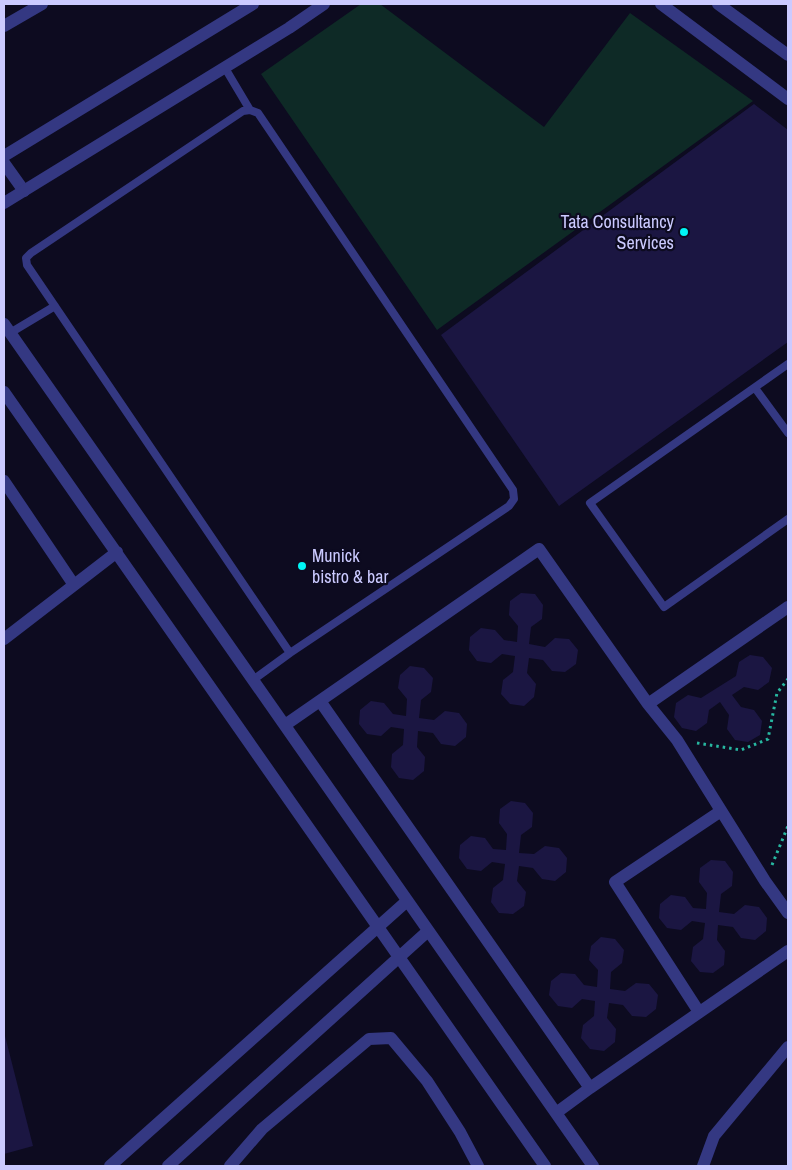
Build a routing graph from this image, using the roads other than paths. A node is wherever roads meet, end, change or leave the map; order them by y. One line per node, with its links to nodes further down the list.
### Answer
1 (42, 4): 6 (street)
2 (254, 4): 11 (street)
3 (324, 4): 8 (street)
4 (661, 4): 9 (street)
5 (718, 4): 7 (street)
6 (4, 26)
7 (788, 55)
8 (225, 68): 10 (lane); 13 (street)
9 (788, 99)
10 (250, 110): 15 (lane); 27 (lane)
11 (4, 156)
12 (4, 162): 13 (street)
13 (24, 191): 14 (street)
14 (4, 203)
15 (55, 306): 16 (lane); 27 (lane)
16 (7, 328): 28 (street)
17 (788, 364): 18 (lane)
18 (755, 388): 20 (lane); 22 (lane)
19 (4, 392): 23 (street)
20 (788, 432)
21 (4, 481): 24 (street)
22 (788, 520)
23 (117, 552): 24 (street); 35 (street)
24 (74, 585): 26 (street)
25 (788, 607): 30 (street)
26 (4, 638)
27 (290, 654): 28 (lane)
28 (253, 680): 31 (street)
29 (320, 701): 30 (street); 31 (street); 41 (street)
30 (648, 704): 32 (street)
31 (285, 725): 33 (street)
32 (721, 811): 34 (street); 39 (street)
33 (407, 901): 35 (street); 36 (street)
34 (788, 913)
35 (378, 927): 38 (street); 43 (street)
36 (428, 931): 38 (street); 42 (street)
37 (788, 950): 39 (street)
38 (399, 956): 44 (street); 47 (street)
39 (699, 1012): 41 (street)
40 (788, 1047): 49 (street)
41 (590, 1088): 42 (street)
42 (556, 1113): 48 (street)
43 (110, 1166)
44 (168, 1166)
45 (230, 1166): 46 (street)
46 (478, 1166)
47 (545, 1166)
48 (593, 1166)
49 (703, 1166)

